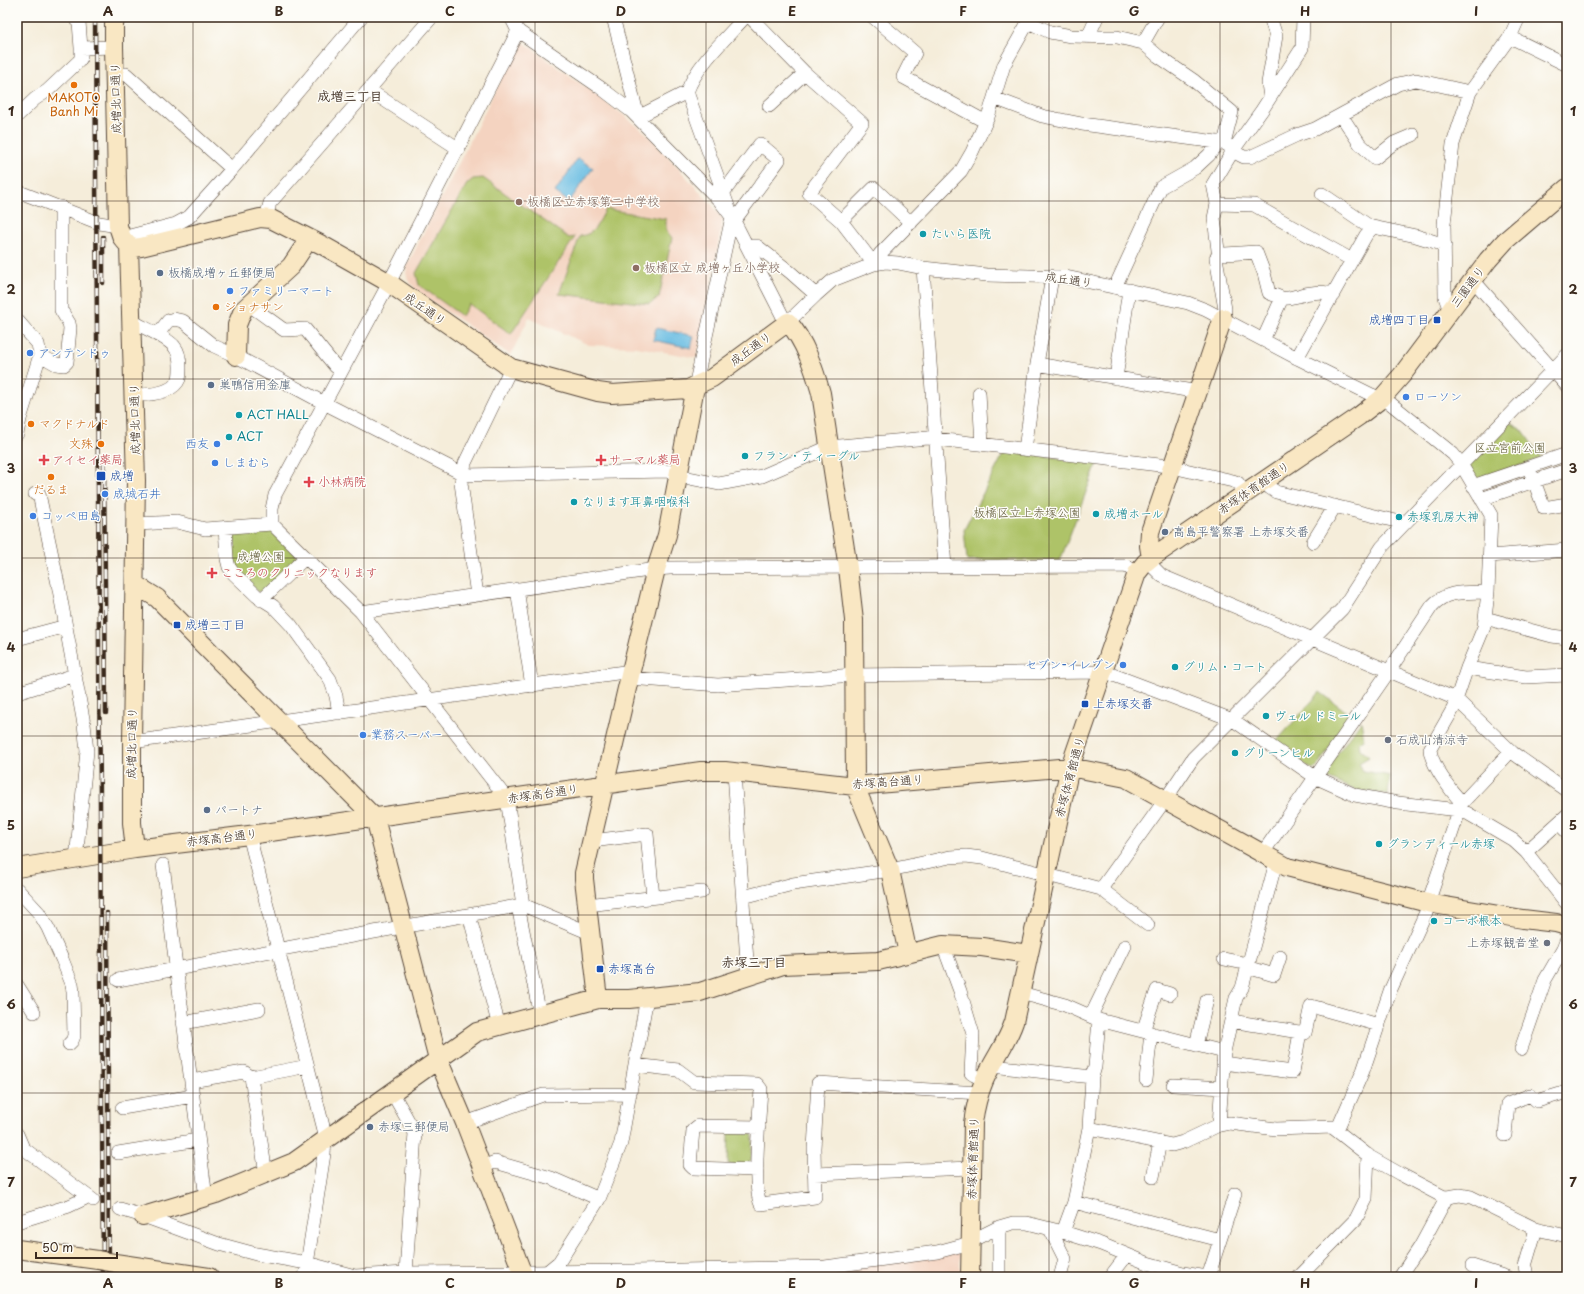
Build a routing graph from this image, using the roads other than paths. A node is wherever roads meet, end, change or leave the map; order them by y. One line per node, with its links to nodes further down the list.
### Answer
1 (74, 17): 21 (street)
2 (116, 17): 20 (street, 成増北口通り)
3 (432, 17): 25 (street)
4 (511, 17): 16 (street)
5 (613, 17): 33 (street)
6 (744, 17): 26 (street)
7 (750, 17): 23 (street)
8 (873, 17): 34 (street)
9 (1097, 17): 17 (street)
10 (1158, 17): 19 (street)
11 (1270, 17): 28 (street)
12 (1303, 17): 28 (street)
13 (1519, 17): 18 (street)
14 (356, 19): 38 (street)
15 (1029, 19): 17 (street); 29 (street)
16 (518, 31): 33 (street); 37 (street)
17 (1088, 37): 19 (street)
18 (1510, 37): 22 (street); 27 (street)
19 (1143, 43): 36 (street)
20 (114, 47): 21 (street); 24 (street, 成増北口通り)
21 (81, 48): 32 (street)
22 (1567, 65)
23 (805, 73): 30 (street); 47 (street)
24 (115, 75): 38 (street); 50 (street, 成増北口通り)
25 (369, 90): 37 (street); 45 (street)
26 (687, 92): 33 (street); 41 (street)
27 (1470, 92): 31 (street); 53 (street)
28 (1270, 97): 36 (street)
29 (994, 98): 34 (street); 36 (street)
30 (769, 106)
31 (1341, 114): 35 (street); 36 (street)
32 (17, 115)
33 (638, 117): 46 (street)
34 (986, 122): 48 (street)
35 (1413, 135)
36 (1226, 145): 43 (street); 61 (street)
37 (459, 149): 60 (street)
38 (232, 169): 50 (street)
39 (1567, 188): 59 (street, 三園通り)
40 (17, 191): 44 (street)
41 (723, 193): 46 (street); 46 (street)
42 (1322, 194): 49 (street)
43 (1217, 204): 54 (street); 55 (street)
44 (61, 207): 50 (street); 74 (street)
45 (266, 218): 50 (street); 51 (street, 成丘通り)
46 (733, 219): 52 (street); 84 (street)
47 (841, 221): 48 (street); 56 (street)
48 (911, 223): 56 (street)
49 (1372, 228): 53 (street); 55 (street)
50 (123, 237): 69 (street, 成増北口通り)
51 (309, 239): 60 (street, 成丘通り); 66 (street)
52 (747, 246): 63 (street); 70 (street)
53 (1445, 246): 67 (street)
54 (1220, 253): 65 (street); 68 (street)
55 (1352, 260): 64 (street)
56 (874, 264): 57 (street, 成丘通り); 63 (street, 成丘通り)
57 (923, 268): 58 (street, 成丘通り); 91 (street)
58 (1050, 276): 61 (street, 成丘通り); 78 (street)
59 (1473, 280): 67 (street, 三園通り); 80 (street)
60 (389, 283): 79 (street, 成丘通り); 81 (street)
61 (1115, 287): 62 (street, 成丘通り)
62 (1129, 290): 68 (street, 成丘通り); 82 (street)
63 (816, 295): 70 (street, 成丘通り)
64 (1333, 295): 65 (street); 77 (street)
65 (1282, 298): 73 (street)
66 (248, 304): 76 (street); 81 (street)
67 (1450, 311): 88 (street, 三園通り)
68 (1223, 318): 73 (street, 成丘通り); 85 (street)
69 (132, 321): 72 (street); 87 (street, 成増北口通り)
70 (788, 322): 84 (street, 成丘通り); 93 (street)
71 (19, 328): 74 (street)
72 (157, 335): 76 (street); 87 (street)
73 (1263, 340): 77 (street, 成丘通り)
74 (40, 355): 90 (street)
75 (1567, 355): 80 (street)
76 (236, 356): 89 (street)
77 (1297, 358): 88 (street, 成丘通り)
78 (1036, 364): 82 (street); 94 (street)
79 (511, 368): 84 (street, 成丘通り); 100 (street)
80 (1552, 369): 83 (street); 96 (street)
81 (341, 371): 89 (street)
82 (1116, 378): 85 (street)
83 (1567, 386)
84 (695, 387): 101 (street)
85 (1198, 392): 97 (street)
86 (980, 393): 92 (street)
87 (134, 395): 110 (street, 成増北口通り)
88 (1381, 399): 96 (street, 成丘通り); 102 (street, 赤塚体育館通り)
89 (324, 403): 100 (street); 111 (street)
90 (17, 434)
91 (935, 438): 92 (street); 93 (street); 119 (street)
92 (982, 444): 94 (street)
93 (829, 447): 101 (street); 120 (street)
94 (1026, 449): 97 (street)
95 (1567, 454): 98 (street)
96 (1461, 464): 104 (street, 成丘通り); 112 (street)
97 (1173, 467): 106 (street); 118 (street)
98 (1529, 467): 103 (street); 104 (street)
99 (1567, 470): 103 (street)
100 (462, 474): 101 (street); 126 (street)
101 (679, 475): 121 (street)
102 (1264, 480): 106 (street, 赤塚体育館通り); 109 (street)
103 (1534, 481): 107 (street); 108 (street)
104 (1473, 486): 107 (street, 成丘通り)
105 (34, 494): 130 (street)
106 (1245, 494): 118 (street, 赤塚体育館通り)
107 (1481, 498): 116 (street, 成丘通り)
108 (1567, 504)
109 (1334, 506): 112 (street); 114 (street)
110 (136, 524): 113 (street); 123 (street, 成増北口通り)
111 (272, 524): 113 (street); 117 (street)
112 (1404, 524): 133 (street)
113 (225, 527): 127 (street)
114 (1313, 542)
115 (1567, 550): 116 (street)
116 (1489, 556): 125 (street, 成丘通り)
117 (306, 557): 127 (street); 128 (street)
118 (1151, 558): 122 (street, 赤塚体育館通り); 133 (street)
119 (944, 567): 120 (street); 122 (street)
120 (848, 568): 121 (street); 140 (street)
121 (656, 569): 124 (street); 139 (street)
122 (1137, 573): 135 (street, 赤塚体育館通り)
123 (136, 585): 147 (street); 148 (street, 成増北口通り)
124 (517, 589): 126 (street); 141 (street)
125 (1488, 592): 129 (street, 成丘通り); 136 (street)
126 (477, 595): 128 (street)
127 (261, 600): 145 (street)
128 (361, 612): 144 (street)
129 (1485, 618): 131 (street); 134 (street, 成丘通り)
130 (66, 626): 132 (street); 138 (street)
131 (1567, 638)
132 (17, 639)
133 (1312, 639): 136 (street); 146 (street)
134 (1467, 668): 137 (street); 143 (street, 成丘通り)
135 (1102, 672): 140 (street); 146 (street); 150 (street, 赤塚体育館通り)
136 (1389, 672): 143 (street); 152 (street)
137 (1567, 674)
138 (75, 675): 142 (street); 166 (street)
139 (630, 675): 140 (street); 141 (street); 153 (street)
140 (854, 675): 154 (street)
141 (532, 686): 144 (street)
142 (17, 693)
143 (1456, 699): 149 (street); 158 (street, 成丘通り)
144 (431, 700): 145 (street); 156 (street)
145 (339, 713): 147 (street)
146 (1233, 720): 152 (street); 157 (street)
147 (280, 722): 148 (street); 159 (street)
148 (132, 742): 163 (street, 成増北口通り)
149 (1511, 751): 155 (street); 158 (street)
150 (1070, 767): 154 (street, 赤塚高台通り); 157 (street, 赤塚高台通り); 170 (street, 赤塚体育館通り)
151 (734, 772): 153 (street, 赤塚高台通り); 154 (street, 赤塚高台通り); 175 (street)
152 (1315, 776): 158 (street); 165 (street)
153 (605, 785): 156 (street, 赤塚高台通り); 162 (street)
154 (855, 786): 169 (street)
155 (1567, 791)
156 (507, 799): 159 (street, 赤塚高台通り); 179 (street)
157 (1165, 800): 165 (street, 赤塚高台通り); 172 (street)
158 (1460, 807): 164 (street); 176 (street)
159 (375, 818): 161 (street, 赤塚高台通り); 183 (street)
160 (1564, 823): 164 (street)
161 (249, 835): 163 (street, 赤塚高台通り); 188 (street)
162 (592, 841): 174 (street); 178 (street)
163 (135, 849): 166 (street, 赤塚高台通り)
164 (1526, 852): 177 (street)
165 (1269, 858): 176 (street, 赤塚高台通り); 193 (street)
166 (76, 859): 168 (street, 赤塚高台通り)
167 (163, 865): 194 (street)
168 (17, 868)
169 (890, 870): 170 (street); 175 (street); 189 (street)
170 (1047, 874): 172 (street); 190 (street, 赤塚体育館通り)
171 (17, 889): 213 (street)
172 (1101, 889): 181 (street)
173 (702, 892): 174 (street)
174 (654, 897): 178 (street)
175 (743, 897): 195 (street)
176 (1428, 903): 182 (street, 赤塚高台通り); 209 (street)
177 (1567, 904)
178 (587, 905): 184 (street)
179 (520, 906): 180 (street); 184 (street); 205 (street)
180 (469, 915): 183 (street); 210 (street)
181 (1148, 925)
182 (1567, 926)
183 (404, 928): 188 (street); 217 (street)
184 (590, 933): 201 (street)
185 (1567, 939): 215 (street)
186 (943, 945): 189 (street); 190 (street); 222 (street)
187 (1125, 946): 206 (street)
188 (278, 951): 194 (street); 219 (street)
189 (908, 954): 195 (street)
190 (1029, 954): 198 (street, 赤塚体育館通り)
191 (1280, 957): 193 (street)
192 (1224, 959): 193 (street)
193 (1248, 966): 207 (street)
194 (176, 970): 196 (street); 208 (street)
195 (748, 976): 200 (street)
196 (118, 980)
197 (17, 985): 204 (street)
198 (1021, 993): 206 (street); 222 (street, 赤塚体育館通り)
199 (1170, 994): 211 (street)
200 (647, 997): 201 (street); 218 (street)
201 (598, 999): 205 (street)
202 (1207, 1000): 214 (street)
203 (259, 1008): 208 (street)
204 (34, 1012)
205 (540, 1015): 210 (street)
206 (1095, 1018): 211 (street); 221 (street)
207 (1231, 1021): 212 (street); 216 (street)
208 (183, 1023): 224 (street)
209 (1379, 1024): 212 (street); 236 (street)
210 (499, 1026): 217 (street)
211 (1147, 1032): 214 (street); 223 (street)
212 (1300, 1032): 216 (street)
213 (69, 1044)
214 (1196, 1045): 216 (street)
215 (1521, 1049)
216 (1224, 1058): 226 (street)
217 (438, 1059): 227 (street); 232 (street)
218 (635, 1065): 229 (street); 234 (street)
219 (308, 1066): 220 (street); 239 (street)
220 (251, 1077): 224 (street); 248 (street)
221 (1092, 1077): 222 (street); 235 (street)
222 (985, 1080): 246 (street, 赤塚体育館通り); 249 (street)
223 (1146, 1080)
224 (191, 1081): 230 (street)
225 (1173, 1085): 226 (street)
226 (1222, 1088): 233 (street)
227 (392, 1092): 239 (street); 271 (street)
228 (1567, 1092): 238 (street)
229 (630, 1094): 232 (street); 254 (street)
230 (193, 1096): 231 (street); 240 (street)
231 (122, 1108)
232 (465, 1123): 245 (street)
233 (1219, 1125): 236 (street); 241 (street)
234 (759, 1127): 247 (street); 247 (street)
235 (1089, 1128): 241 (street); 255 (street)
236 (1337, 1130): 244 (street)
237 (17, 1134): 242 (street)
238 (1505, 1135)
239 (325, 1139): 248 (street); 268 (street)
240 (198, 1140): 243 (street); 253 (street)
241 (1160, 1142): 250 (street)
242 (20, 1149): 258 (street)
243 (118, 1153)
244 (1368, 1155): 252 (street); 283 (street)
245 (482, 1167): 254 (street); 272 (street)
246 (972, 1168): 249 (street); 265 (street, 赤塚体育館通り)
247 (757, 1170): 249 (street)
248 (266, 1174): 253 (street)
249 (814, 1174)
250 (1153, 1177)
251 (1234, 1194): 264 (street)
252 (1447, 1197): 261 (street); 284 (street)
253 (206, 1198): 257 (street)
254 (599, 1199): 270 (street)
255 (1074, 1202): 262 (street); 264 (street)
256 (120, 1209): 257 (street)
257 (143, 1216): 268 (street)
258 (17, 1222)
259 (999, 1227): 260 (street); 265 (street); 279 (street)
260 (1050, 1228): 262 (street); 280 (street)
261 (1536, 1229): 263 (street); 286 (street)
262 (1064, 1232): 267 (street)
263 (1567, 1236)
264 (1220, 1240): 282 (street)
265 (971, 1241): 273 (street); 278 (street, 赤塚体育館通り)
266 (17, 1249): 276 (street)
267 (1127, 1255): 274 (street); 281 (street)
268 (307, 1263): 275 (street); 277 (street)
269 (1472, 1266): 285 (street)
270 (548, 1271): 272 (street); 273 (street)
271 (406, 1273): 272 (street); 275 (street)
272 (523, 1274)
273 (629, 1274)
274 (1183, 1275): 282 (street)
275 (364, 1276)
276 (210, 1277)
277 (305, 1277)
278 (970, 1277)
279 (999, 1277)
280 (1060, 1277)
281 (1110, 1277)
282 (1207, 1277)
283 (1298, 1277)
284 (1400, 1277)
285 (1506, 1277)
286 (1528, 1277)

